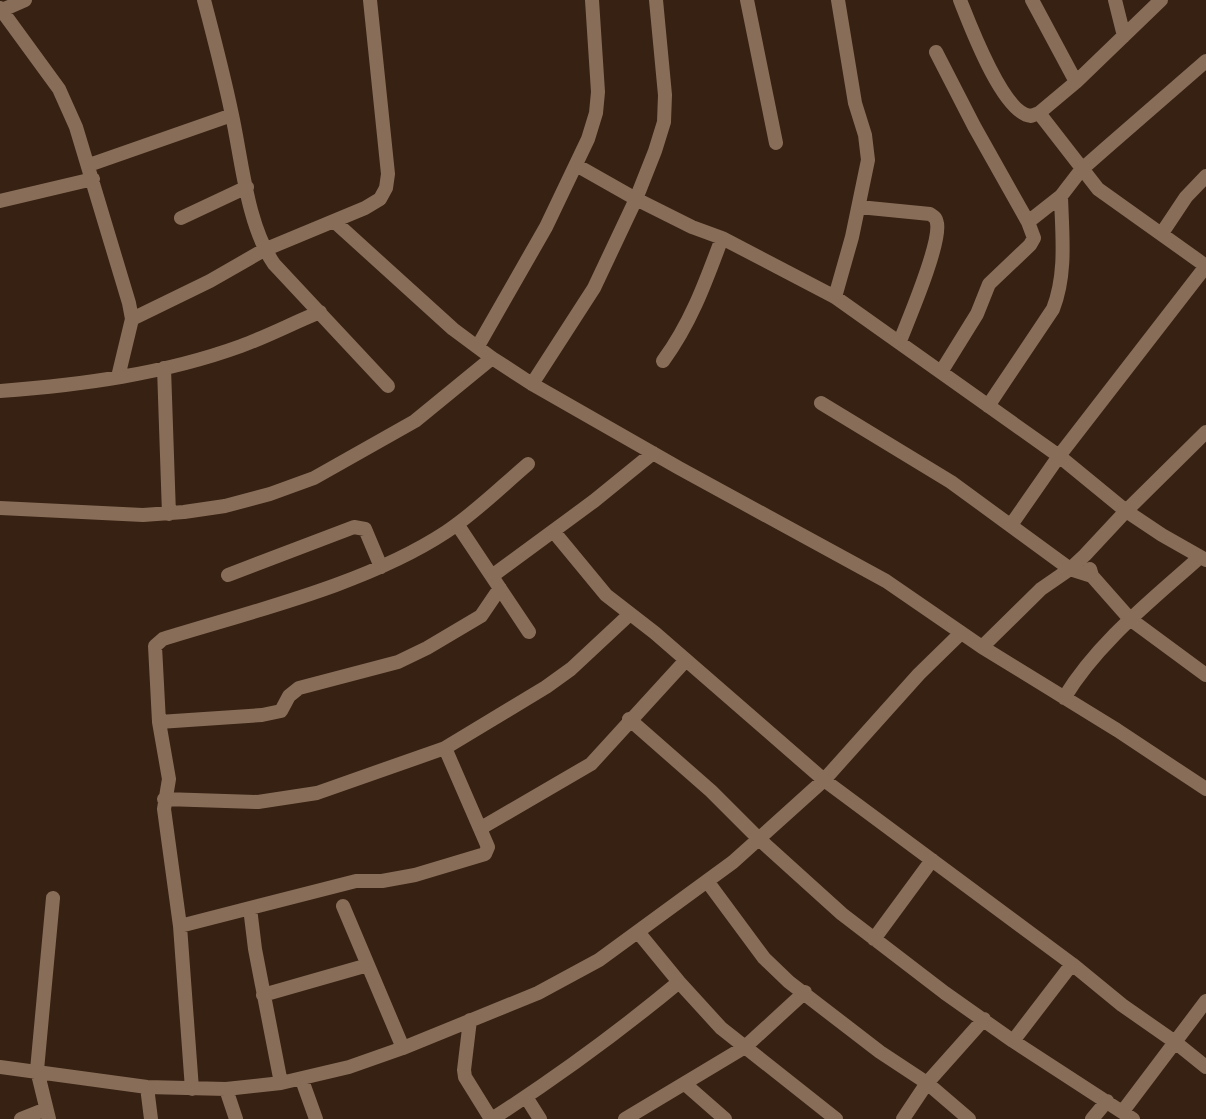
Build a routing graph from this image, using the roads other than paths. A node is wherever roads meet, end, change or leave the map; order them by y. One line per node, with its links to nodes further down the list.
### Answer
1 (24, 0): 12 (street)
2 (204, 0): 18 (street)
3 (370, 0): 30 (street)
4 (592, 0): 20 (street)
5 (656, 0): 26 (street)
6 (747, 0): 19 (street)
7 (838, 0): 28 (street)
8 (960, 0): 17 (street)
9 (1032, 0): 16 (street)
10 (1115, 0): 13 (street)
11 (1161, 0): 13 (street)
12 (1, 10): 22 (street)
13 (1124, 36): 16 (street)
14 (936, 52): 31 (street)
15 (1206, 61): 21 (street)
16 (1076, 82): 17 (street)
17 (1039, 113): 21 (street)
18 (232, 115): 22 (street); 24 (street)
19 (776, 144)
20 (576, 165): 26 (street); 40 (street)
21 (1081, 170): 25 (street); 32 (street)
22 (91, 172): 27 (street); 38 (street)
23 (1206, 176): 32 (street)
24 (247, 187): 29 (street); 34 (street)
25 (1061, 196): 31 (street); 50 (street)
26 (636, 199): 33 (street); 46 (street)
27 (0, 201)
28 (859, 206): 36 (street); 39 (street)
29 (181, 218)
30 (335, 222): 34 (street); 40 (street)
31 (1028, 222): 44 (street)
32 (1162, 233): 35 (street)
33 (723, 238): 36 (street); 42 (street)
34 (264, 250): 37 (street); 38 (street)
35 (1206, 266): 53 (street)
36 (835, 297): 39 (street)
37 (320, 312): 43 (street); 47 (street)
38 (132, 319): 45 (street)
39 (900, 341): 44 (street)
40 (478, 346): 41 (street)
41 (492, 358): 46 (street); 57 (street)
42 (663, 360)
43 (164, 369): 45 (street); 57 (street)
44 (941, 372): 50 (street)
45 (118, 377): 48 (street)
46 (532, 384): 52 (street)
47 (388, 386)
48 (0, 391)
49 (821, 403): 59 (street)
50 (988, 406): 53 (street)
51 (1206, 432): 56 (street)
52 (653, 453): 60 (street); 71 (street)
53 (1059, 456): 56 (street); 59 (street)
54 (528, 464): 58 (street)
55 (0, 508): 57 (street)
56 (1126, 511): 61 (street); 62 (street)
57 (169, 513)
58 (457, 524): 63 (street); 67 (street)
59 (1011, 525): 64 (street)
60 (554, 532): 67 (street); 68 (street)
61 (1085, 555): 64 (street); 66 (street)
62 (1203, 559): 69 (street)
63 (381, 567): 65 (street); 77 (street)
64 (1070, 569): 66 (street); 72 (street)
65 (228, 575)
66 (1092, 576): 69 (street)
67 (496, 582): 70 (street); 77 (street)
68 (630, 614): 73 (street); 78 (street)
69 (1130, 619): 74 (street); 75 (street)
70 (529, 632)
71 (961, 633): 72 (street); 79 (street)
72 (982, 647): 75 (street)
73 (686, 660): 76 (street); 79 (street)
74 (1206, 675)
75 (1064, 698): 80 (street)
76 (629, 719): 82 (street); 83 (street)
77 (159, 722): 81 (street)
78 (445, 748): 81 (street); 82 (street)
79 (824, 780): 83 (street); 84 (street)
80 (1206, 789)
81 (164, 799): 89 (street)
82 (481, 828): 88 (street)
83 (759, 839): 85 (street); 91 (street)
84 (932, 860): 91 (street); 92 (street)
85 (707, 881): 90 (street); 95 (street)
86 (53, 898): 106 (street)
87 (343, 906): 93 (street)
88 (250, 908): 89 (street); 96 (street)
89 (180, 926): 112 (street)
90 (638, 932): 94 (street); 99 (street)
91 (874, 939): 98 (street)
92 (1072, 964): 100 (street); 101 (street)
93 (368, 965): 96 (street); 103 (street)
94 (679, 982): 102 (street); 114 (street)
95 (805, 992): 102 (street); 109 (street)
96 (263, 995): 108 (street)
97 (1206, 1001): 101 (street)
98 (984, 1019): 100 (street); 109 (street)
99 (470, 1020): 103 (street); 122 (street)
100 (1013, 1041): 115 (street)
101 (1175, 1042): 105 (street); 117 (street)
102 (745, 1047): 110 (street); 126 (street)
103 (403, 1048): 107 (street)
104 (0, 1067): 106 (street)
105 (1206, 1067)
106 (37, 1070): 111 (street); 116 (street)
107 (302, 1080): 108 (street); 121 (street)
108 (281, 1083): 113 (street)
109 (928, 1083): 127 (street); 128 (street)
110 (685, 1084): 124 (street); 125 (street)
111 (147, 1087): 112 (street); 119 (street)
112 (192, 1089): 113 (street)
113 (226, 1089): 120 (street)
114 (526, 1097): 122 (street); 123 (street)
115 (1107, 1101): 117 (street); 129 (street)
116 (48, 1114): 118 (street)
117 (1128, 1115)
118 (22, 1119)
119 (151, 1119)
120 (236, 1119)
121 (316, 1119)
122 (492, 1119)
123 (540, 1119)
124 (625, 1119)
125 (725, 1119)
126 (836, 1119)
127 (903, 1119)
128 (969, 1119)
129 (1092, 1119)

